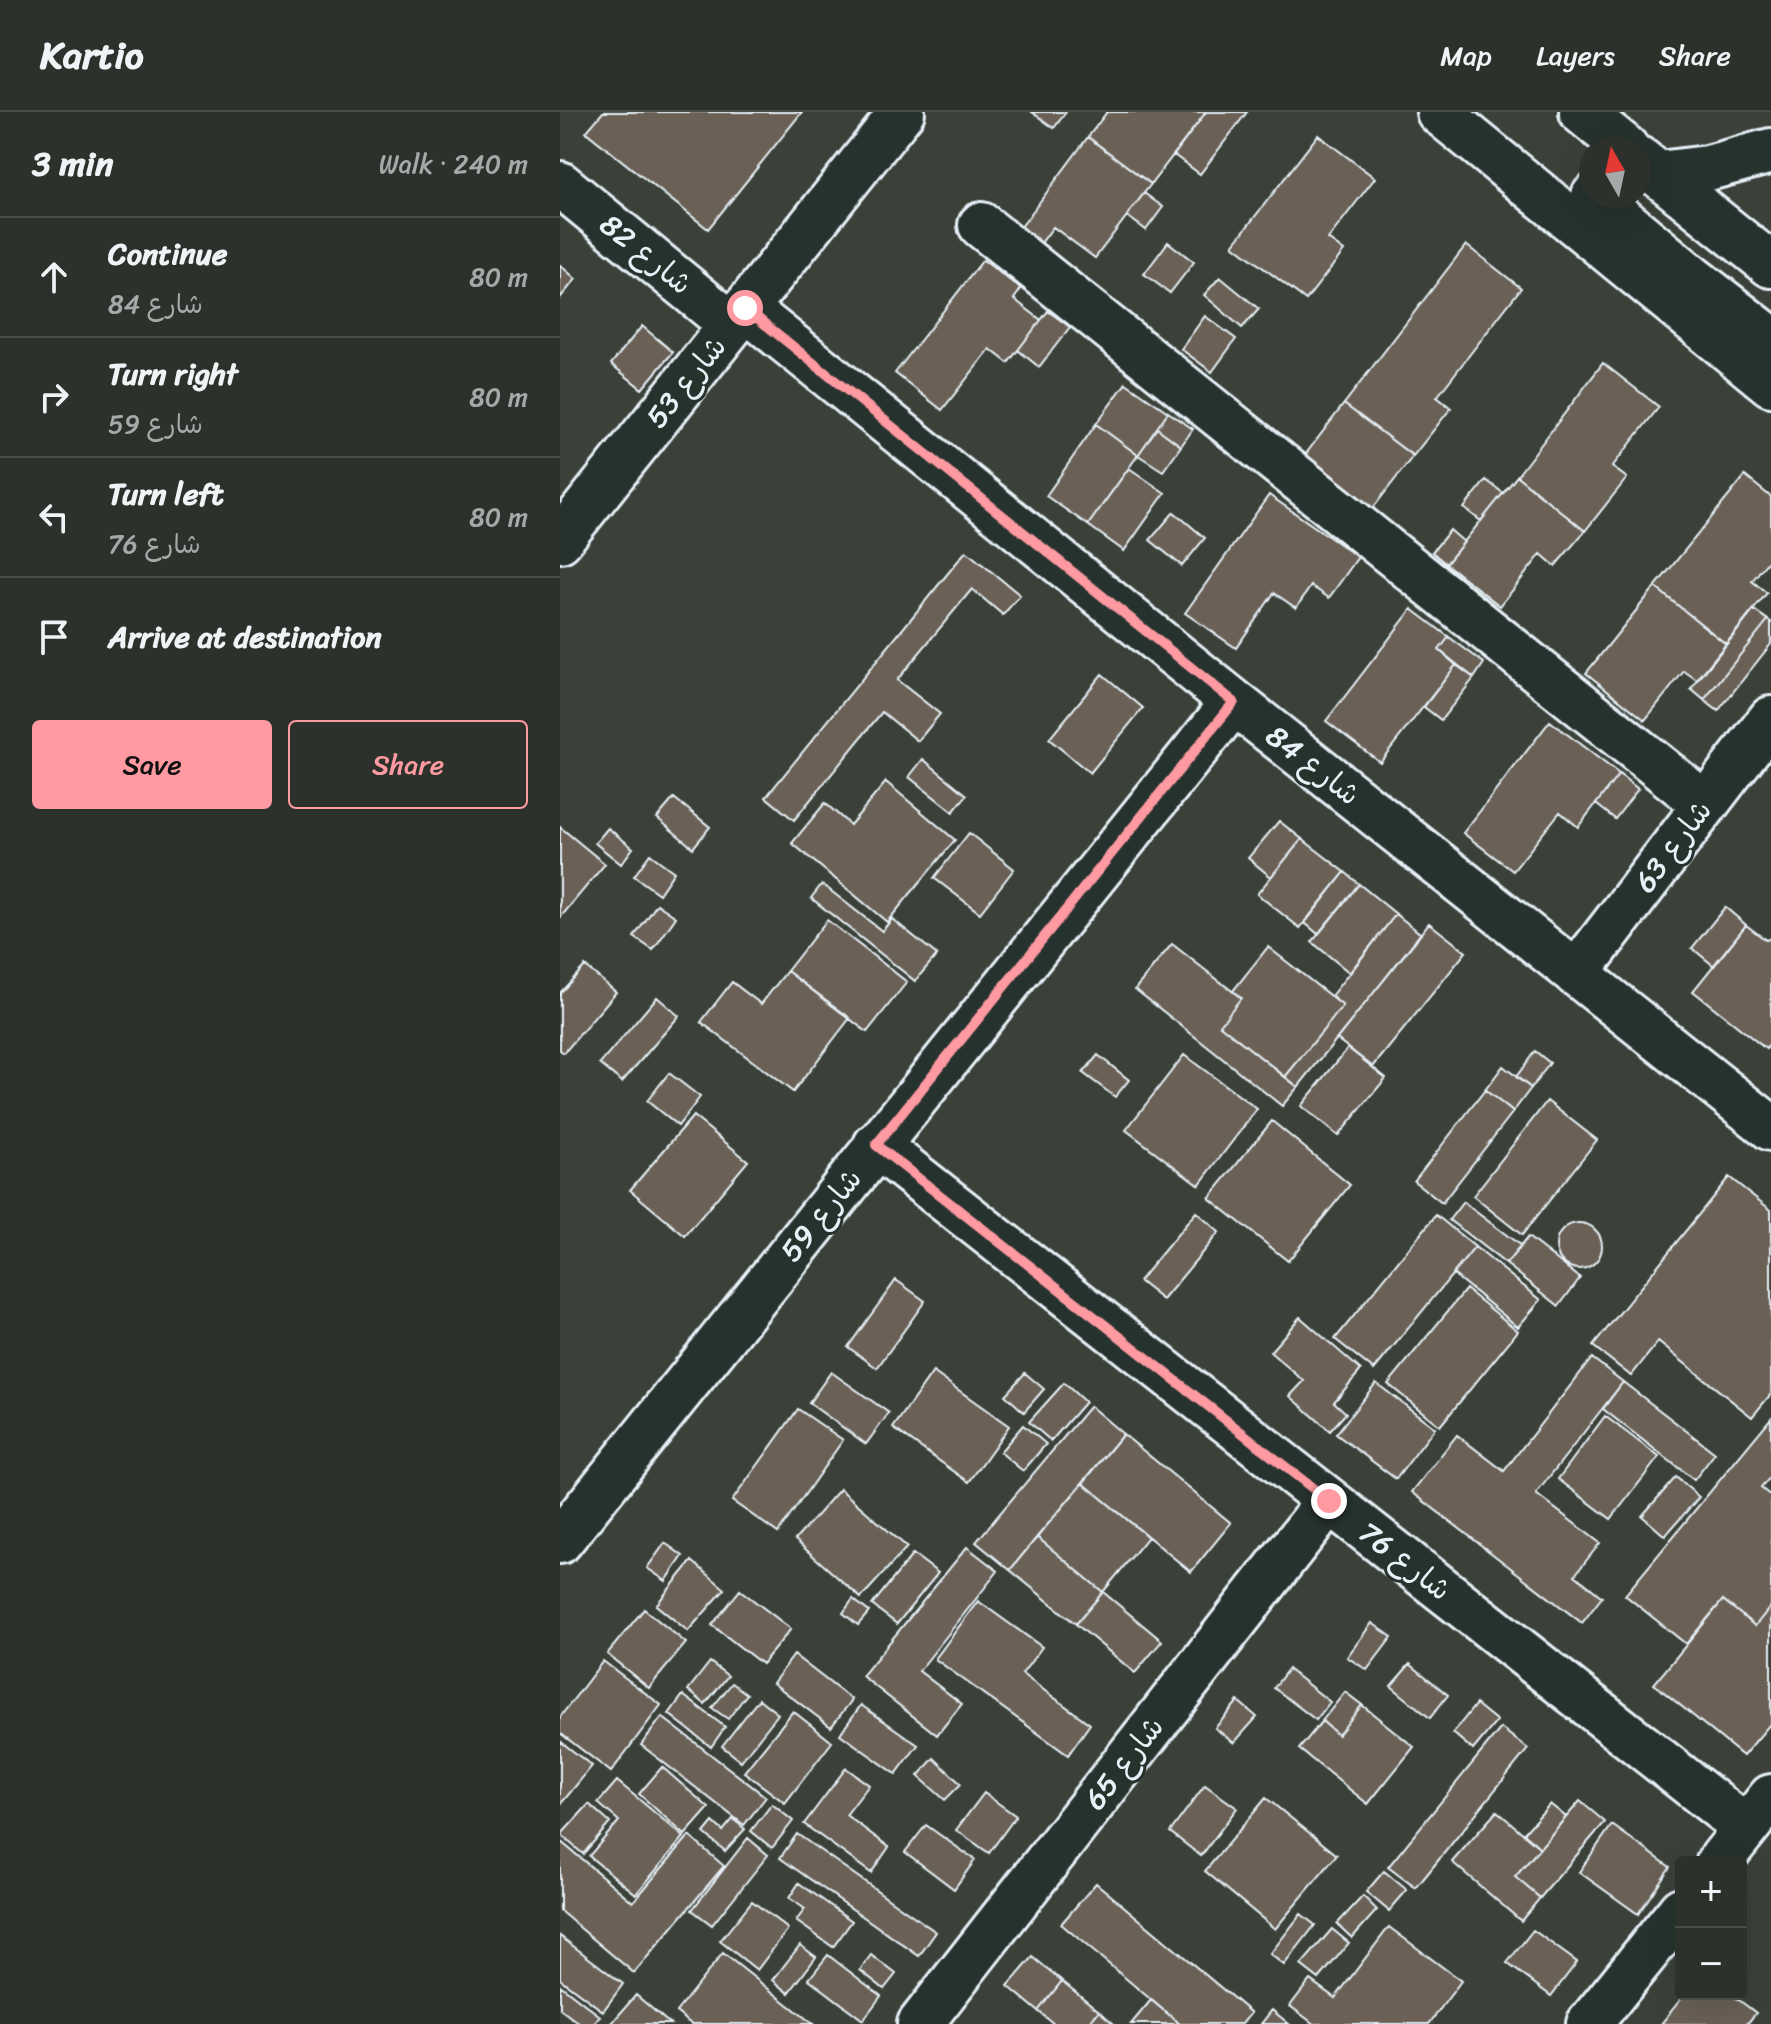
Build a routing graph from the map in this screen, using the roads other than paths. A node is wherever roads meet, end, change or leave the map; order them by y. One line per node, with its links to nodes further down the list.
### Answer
1 (902, 112): 14 (street, شارع 53)
2 (1439, 112): 8 (street)
3 (1582, 112): 4 (street)
4 (1612, 136)
5 (1771, 151): 6 (street)
6 (1651, 161)
7 (1651, 168): 13 (street)
8 (1509, 169): 9 (street); 16 (street)
9 (1579, 183)
10 (560, 184): 14 (street, شارع 82)
11 (1609, 208): 15 (street)
12 (981, 225): 20 (street)
13 (1771, 265)
14 (739, 316): 17 (street, شارع 53); 18 (street, شارع 84)
15 (1771, 339)
16 (1771, 384)
17 (560, 540)
18 (1234, 702): 21 (street, شارع 84); 23 (street, شارع 59)
19 (1771, 719): 20 (street, شارع 63)
20 (1705, 804): 21 (street, شارع 63)
21 (1576, 974): 22 (street, شارع 84)
22 (1771, 1128)
23 (876, 1145): 24 (street, شارع 76); 25 (street, شارع 59)
24 (1329, 1501): 26 (street, شارع 76); 29 (street, شارع 65)
25 (560, 1541)
26 (1759, 1813): 27 (street)
27 (1724, 1856)
28 (1675, 1917): 30 (street)
29 (920, 2024)
30 (1589, 2024)

